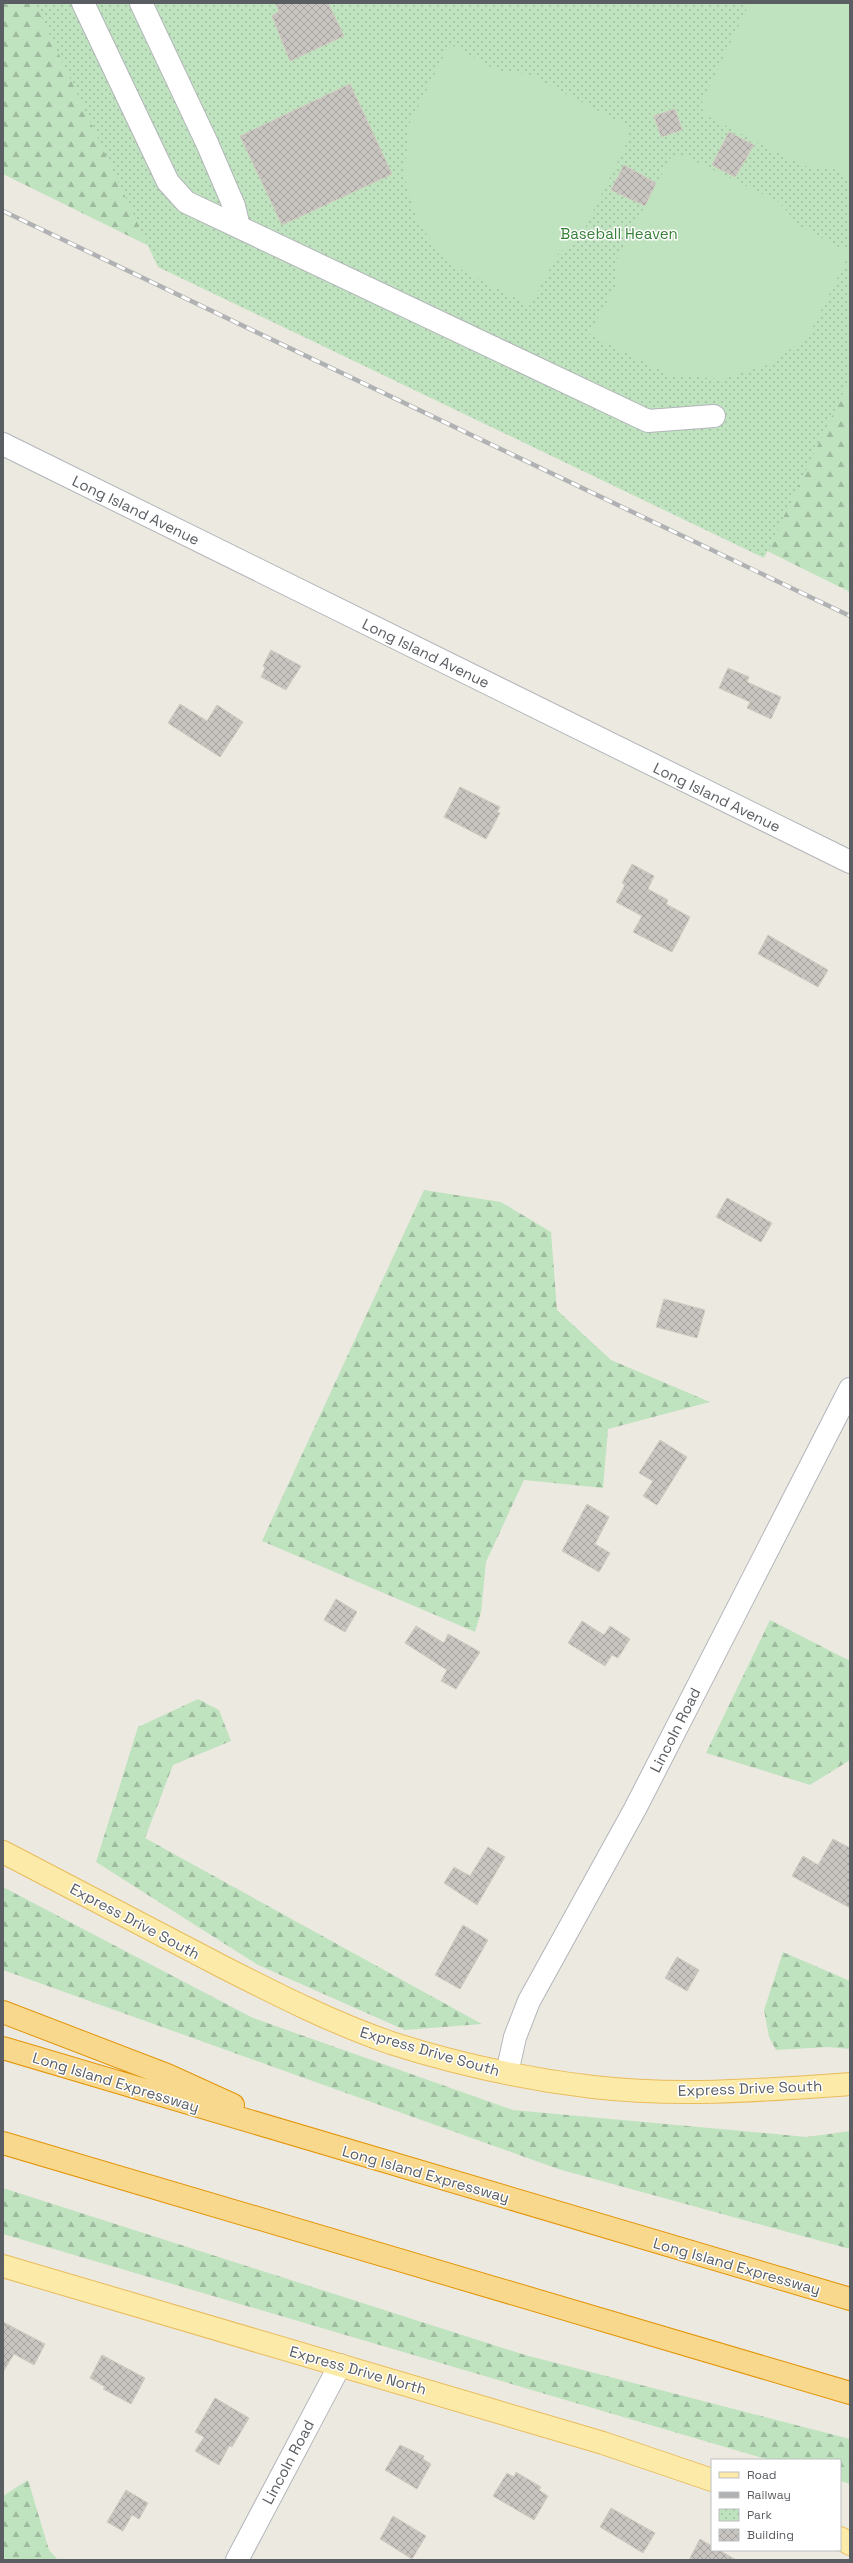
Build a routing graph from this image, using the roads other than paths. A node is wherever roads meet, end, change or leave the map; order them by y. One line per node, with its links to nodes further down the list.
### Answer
1 (140, 3): 3 (street)
2 (88, 5): 3 (street)
3 (239, 227): 4 (street)
4 (714, 416)
5 (3, 444): 6 (street, Long Island Avenue)
6 (850, 862)
7 (850, 1389): 11 (street, Lincoln Road)
8 (3, 1852): 11 (main road, Express Drive South)
9 (3, 2012): 13 (highway)
10 (3, 2048): 13 (highway, Long Island Expressway)
11 (507, 2073): 12 (main road, Express Drive South)
12 (850, 2084)
13 (310, 2140): 16 (highway, Long Island Expressway)
14 (3, 2143): 18 (highway)
15 (3, 2266): 17 (main road, Express Drive North)
16 (850, 2299)
17 (340, 2365): 19 (main road, Express Drive North); 22 (street, Lincoln Road)
18 (850, 2392)
19 (711, 2480)
20 (841, 2539): 21 (main road)
21 (850, 2544)
22 (237, 2560)

